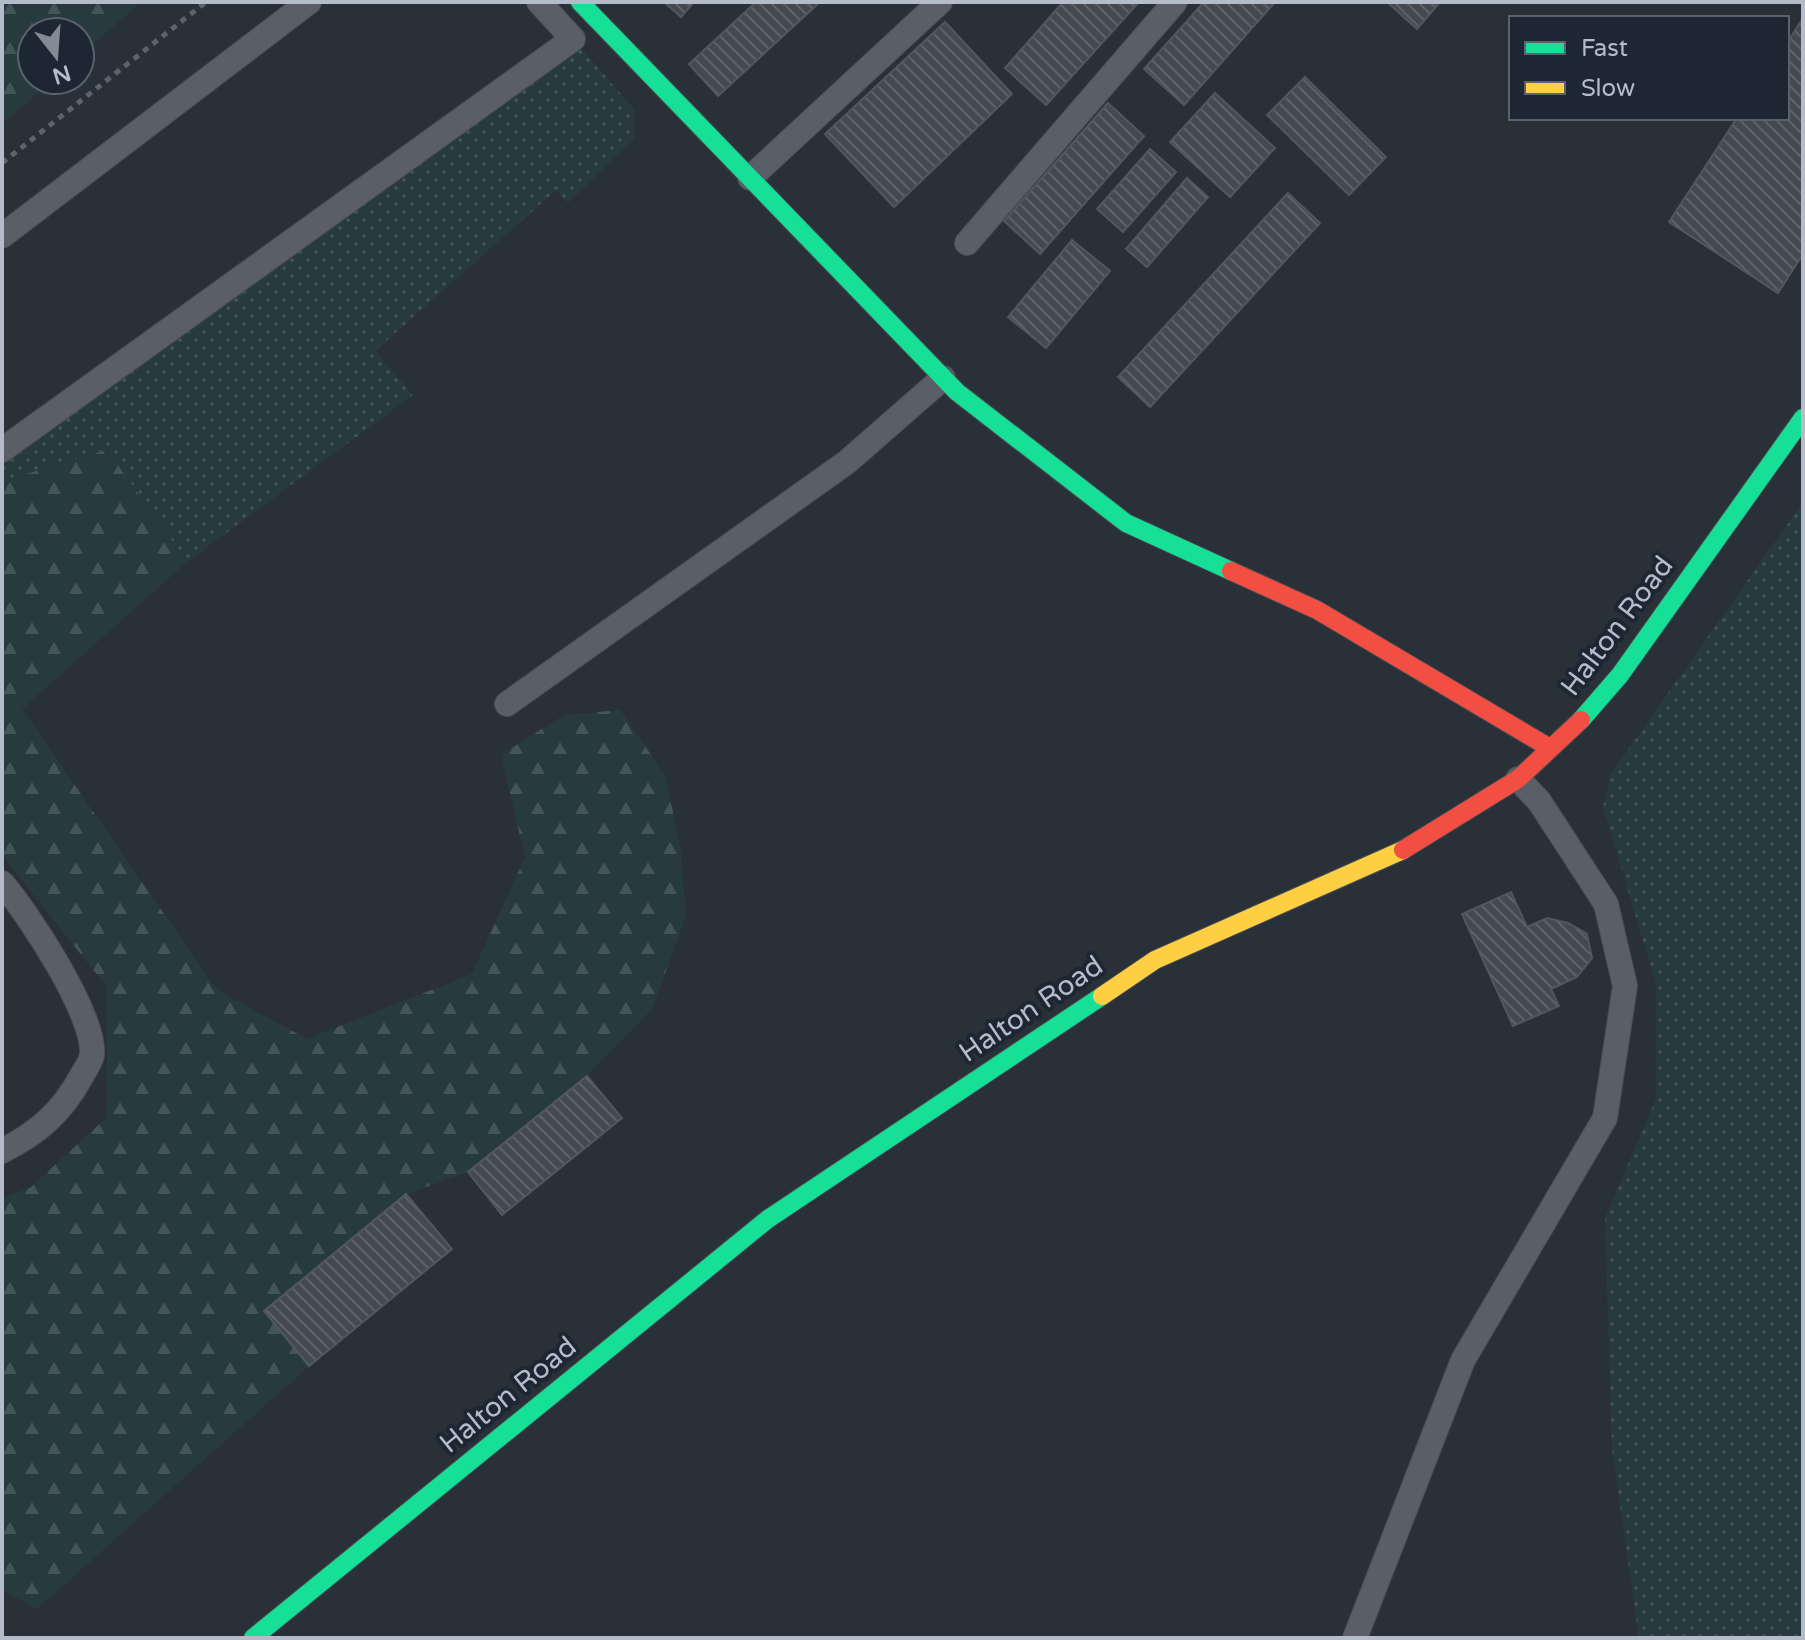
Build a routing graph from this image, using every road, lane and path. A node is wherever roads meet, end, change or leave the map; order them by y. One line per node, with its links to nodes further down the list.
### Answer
1 (206, 2): 7 (path)
2 (309, 2): 9 (lane)
3 (539, 2): 13 (lane)
4 (580, 2): 8 (street)
5 (940, 2): 8 (lane)
6 (1175, 2): 10 (lane)
7 (2, 163)
8 (750, 178): 11 (street)
9 (2, 236)
10 (967, 243)
11 (943, 378): 14 (lane); 15 (street)
12 (1803, 418): 15 (street, Halton Road)
13 (2, 450)
14 (507, 704)
15 (1550, 748): 16 (street, Halton Road)
16 (1518, 779): 19 (street, Halton Road); 20 (lane)
17 (2, 883): 18 (lane)
18 (2, 1151)
19 (253, 1638)
20 (1355, 1638)

